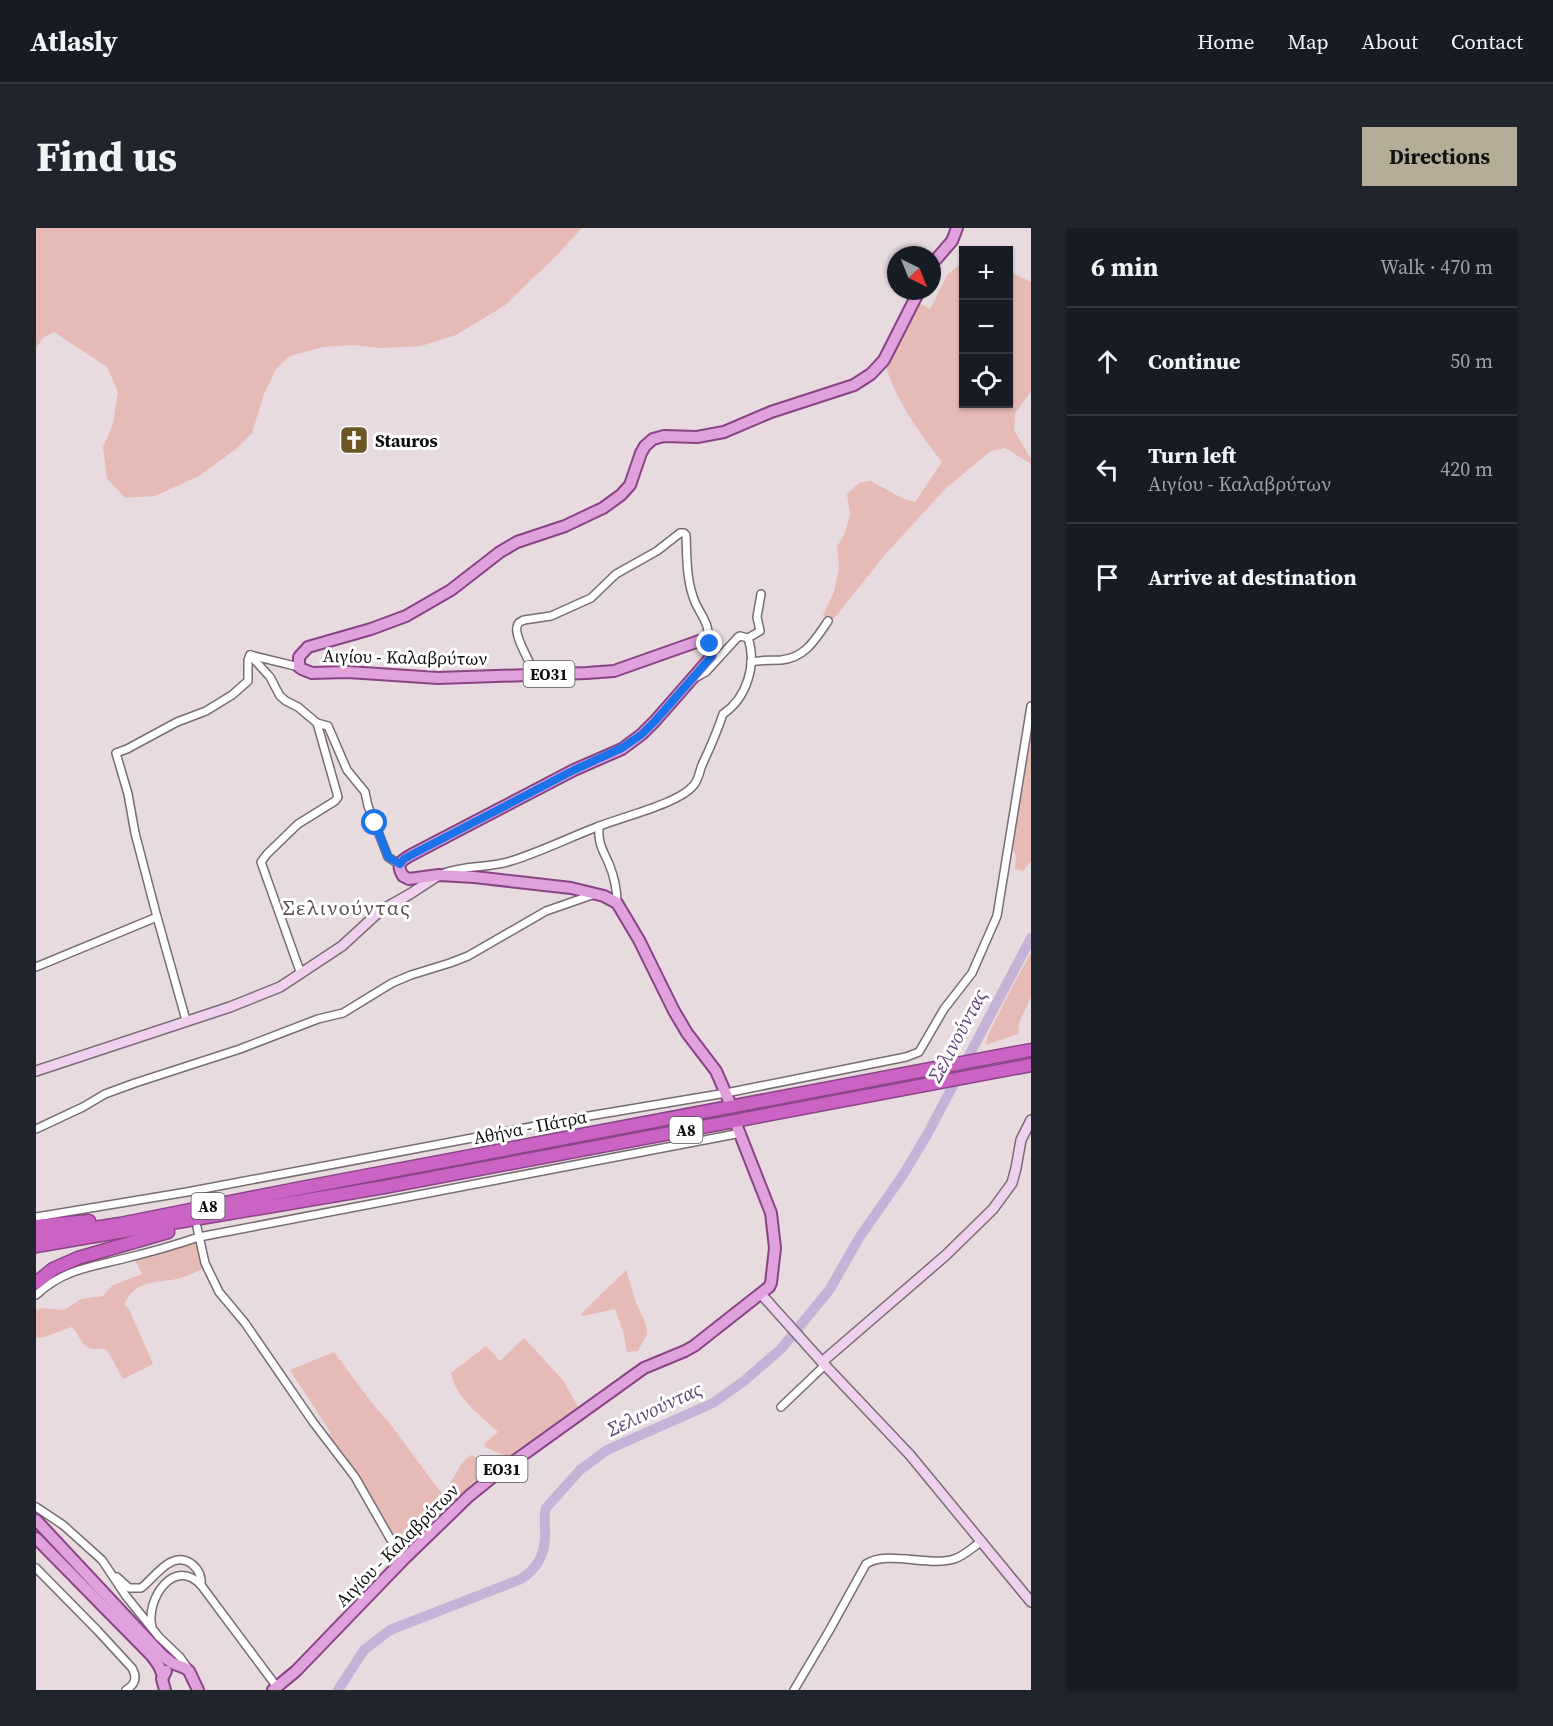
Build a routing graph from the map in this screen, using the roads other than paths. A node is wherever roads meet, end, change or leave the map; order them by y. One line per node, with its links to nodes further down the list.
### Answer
1 (957, 228): 2 (main road)
2 (941, 254)
3 (914, 300): 10 (main road, Αιγίου - Καλαβρύτων)
4 (761, 594): 6 (street)
5 (828, 621): 9 (street)
6 (748, 638): 9 (street); 12 (street)
7 (706, 641): 11 (main road, Αιγίου - Καλαβρύτων / ΕΟ31); 11 (street); 12 (main road)
8 (250, 655): 10 (street); 14 (street); 20 (street)
9 (752, 662): 15 (street)
10 (299, 667): 11 (main road, Αιγίου - Καλαβρύτων / ΕΟ31)
11 (535, 674)
12 (687, 683): 16 (main road)
13 (1031, 706): 27 (street)
14 (316, 723): 16 (street); 22 (street)
15 (599, 826): 17 (street); 19 (street)
16 (400, 864): 17 (main road)
17 (439, 875): 18 (main road); 22 (street)
18 (594, 894): 19 (main road); 29 (street)
19 (617, 903): 27 (main road)
20 (157, 917): 21 (street); 23 (street)
21 (36, 967)
22 (301, 974): 23 (street)
23 (186, 1020): 26 (street)
24 (1031, 1050): 37 (highway, Αθήνα - Πάτρα / Α8)
25 (1031, 1065): 35 (highway, Αθήνα - Πάτρα / Α8)
26 (36, 1071)
27 (728, 1097): 31 (street)
28 (1031, 1120): 46 (street)
29 (36, 1129)
30 (739, 1129): 34 (street); 44 (main road, Αιγίου - Καλαβρύτων / ΕΟ31)
31 (458, 1141): 32 (street); 36 (street)
32 (463, 1150)
33 (476, 1172): 34 (street)
34 (482, 1183): 41 (street)
35 (224, 1215): 42 (highway, Αθήνα - Πάτρα / Α8); 43 (highway)
36 (36, 1216)
37 (120, 1224): 38 (highway); 40 (highway, Αθήνα - Πάτρα / Α8)
38 (36, 1226)
39 (196, 1227): 41 (street)
40 (36, 1237)
41 (199, 1237): 45 (street); 52 (street)
42 (36, 1246)
43 (36, 1283)
44 (761, 1294): 46 (street); 52 (main road, Αιγίου - Καλαβρύτων / ΕΟ31)
45 (36, 1295)
46 (823, 1364): 47 (street); 51 (street)
47 (781, 1407)
48 (36, 1507): 53 (street)
49 (36, 1520): 58 (main road)
50 (36, 1538): 60 (main road)
51 (982, 1541): 56 (street); 63 (street)
52 (404, 1559): 61 (main road, Αιγίου - Καλαβρύτων / ΕΟ31)
53 (102, 1560): 55 (street); 57 (street)
54 (36, 1568): 62 (street)
55 (201, 1585): 57 (street); 61 (street)
56 (1031, 1602)
57 (154, 1630): 59 (street)
58 (177, 1666): 59 (main road); 60 (main road)
59 (192, 1683)
60 (161, 1684)
61 (275, 1688)
62 (126, 1690)
63 (794, 1690)

